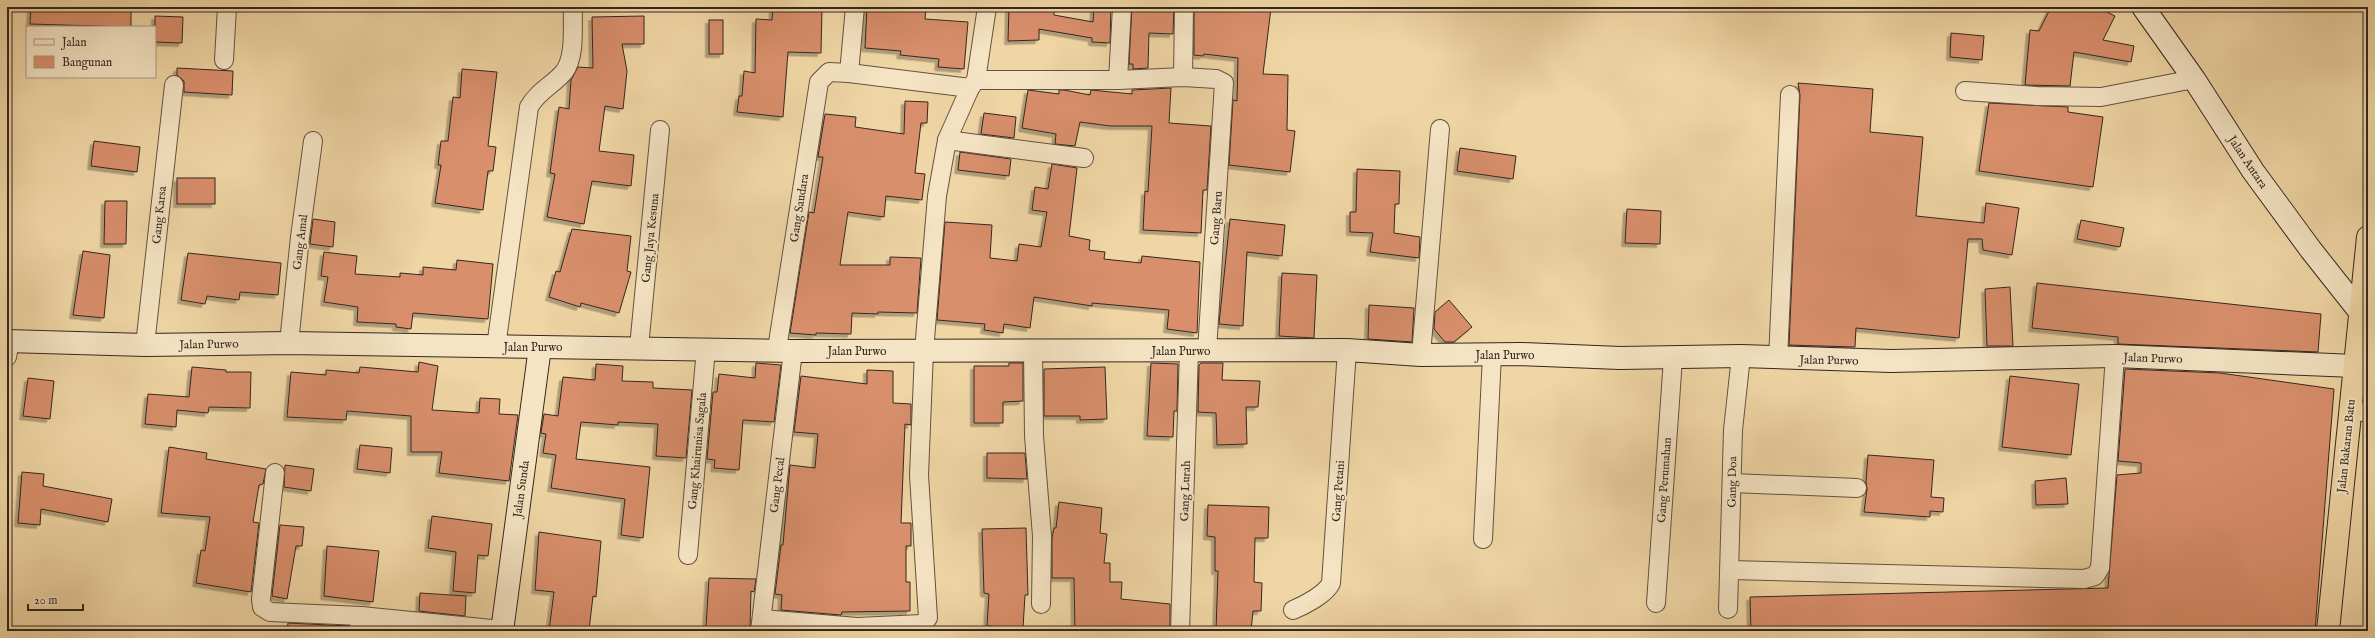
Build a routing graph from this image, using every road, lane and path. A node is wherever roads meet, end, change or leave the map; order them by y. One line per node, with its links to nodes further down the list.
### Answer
1 (226, 7): 8 (street)
2 (573, 7): 27 (street)
3 (855, 7): 9 (street)
4 (987, 7): 13 (street)
5 (1122, 7): 12 (street)
6 (1184, 7): 10 (street)
7 (2143, 7): 11 (street, Jalan Antara)
8 (224, 60)
9 (849, 73): 13 (street); 31 (street, Gang Saudara)
10 (1183, 77): 12 (street); 35 (street, Gang Baru)
11 (2194, 79): 15 (street); 23 (street, Jalan Antara)
12 (1118, 80): 13 (street)
13 (973, 84): 19 (street)
14 (174, 85): 25 (street, Gang Karsa)
15 (1965, 90)
16 (1790, 95): 41 (street)
17 (1440, 129): 36 (street)
18 (660, 130): 29 (street, Gang Jaya Kesuna)
19 (947, 140): 21 (street); 34 (street)
20 (313, 141): 24 (street, Gang Amal)
21 (1084, 158)
22 (2368, 237): 23 (highway, Jalan Bakaran Batu)
23 (2360, 312): 42 (highway, Jalan Bakaran Batu)
24 (289, 343): 25 (street, Jalan Purwo); 27 (street, Jalan Purwo)
25 (145, 345): 26 (street, Jalan Purwo)
26 (8, 346)
27 (496, 347): 28 (street, Jalan Purwo)
28 (540, 347): 29 (street, Jalan Purwo); 56 (street, Jalan Sunda)
29 (639, 347): 30 (street, Jalan Purwo)
30 (706, 348): 31 (street, Jalan Purwo); 47 (street, Gang Khairunisa Sagala)
31 (785, 350): 34 (street, Jalan Purwo); 54 (street, Gang Pecal)
32 (1033, 350): 34 (street, Jalan Purwo); 35 (street, Jalan Purwo); 50 (street)
33 (1347, 350): 35 (street, Jalan Purwo); 36 (street, Jalan Purwo); 52 (street, Gang Petani)
34 (924, 351): 55 (street)
35 (1198, 351): 57 (street, Gang Lurah)
36 (1420, 355): 37 (street, Jalan Purwo)
37 (1492, 355): 40 (street, Jalan Purwo); 46 (street)
38 (1741, 356): 40 (street, Jalan Purwo); 41 (street, Jalan Purwo); 44 (street, Gang Doa)
39 (2115, 356): 41 (street, Jalan Purwo); 42 (street, Jalan Purwo); 48 (street)
40 (1673, 358): 49 (street, Gang Perumahan)
41 (1778, 359)
42 (2362, 367): 58 (highway, Jalan Bakaran Batu)
43 (275, 473): 53 (street)
44 (1732, 484): 45 (street); 48 (street, Gang Doa)
45 (1858, 488)
46 (1483, 539)
47 (688, 555)
48 (1730, 570): 51 (street, Gang Doa)
49 (1656, 603)
50 (1041, 604)
51 (1728, 609)
52 (1293, 610)
53 (360, 624): 56 (street)
54 (761, 625): 55 (street)
55 (856, 629)
56 (502, 630)
57 (1180, 631)
58 (2328, 631)

